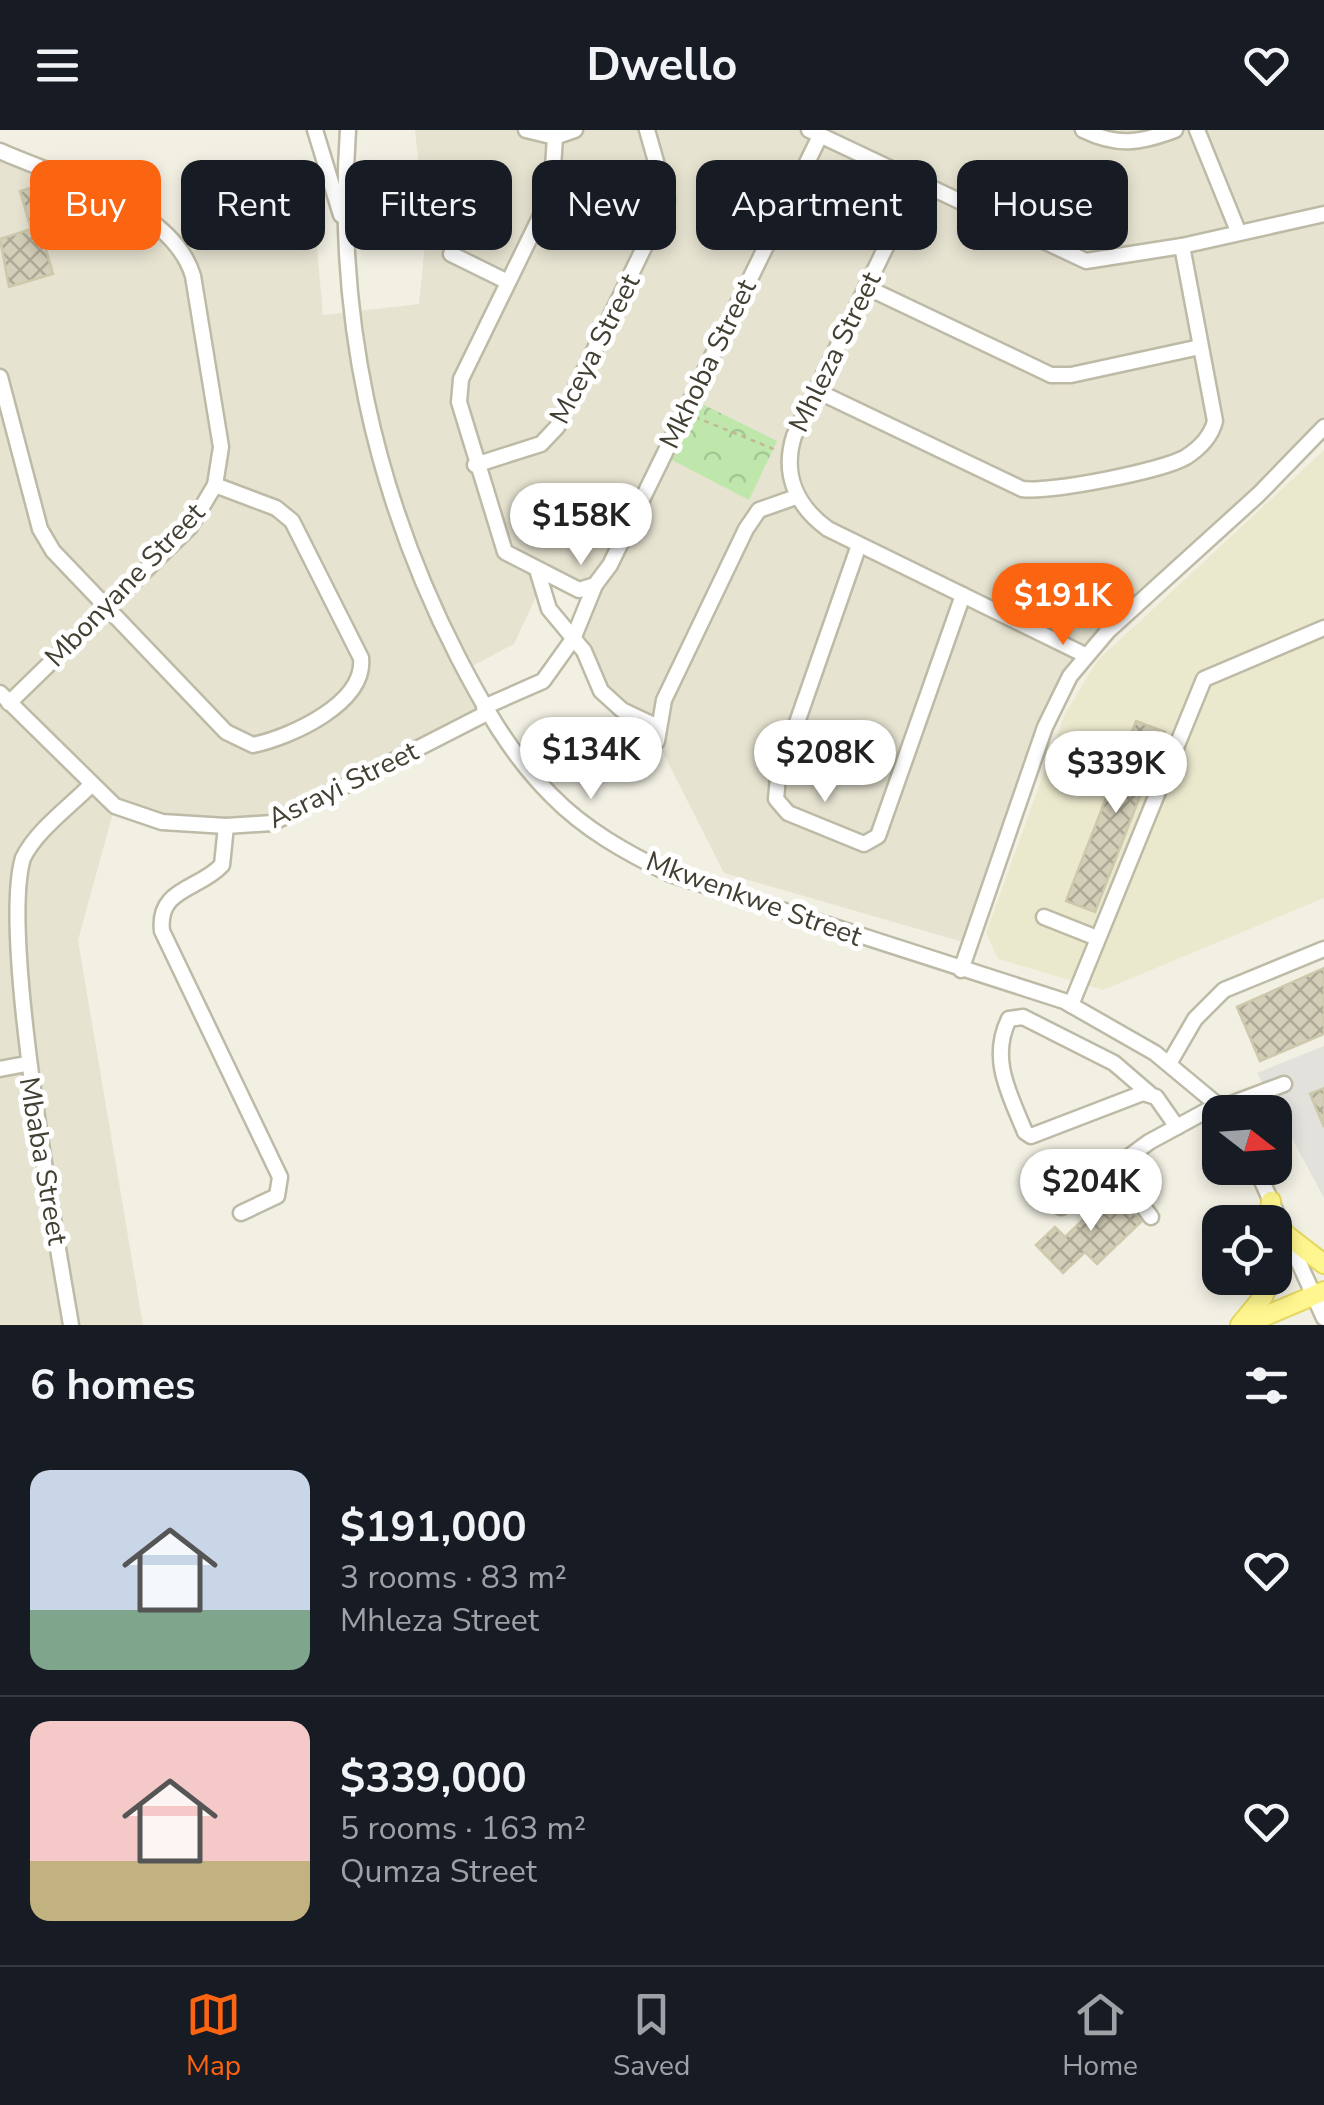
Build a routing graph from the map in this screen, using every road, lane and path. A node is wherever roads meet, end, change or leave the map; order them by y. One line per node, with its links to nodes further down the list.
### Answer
1 (315, 130): 16 (street)
2 (348, 130): 12 (street, Mkwenkwe Street)
3 (526, 130): 10 (street)
4 (575, 130): 10 (street)
5 (647, 130): 30 (street, Mceya Street)
6 (1083, 130): 7 (street)
7 (1175, 130)
8 (1196, 130): 17 (street)
9 (814, 133): 13 (street); 27 (street, Mkhoba Street)
10 (555, 137): 22 (street)
11 (0, 152): 31 (street, Mbonyane Street)
12 (348, 160)
13 (870, 160)
14 (937, 192): 18 (street)
15 (1324, 214): 17 (street)
16 (345, 224)
17 (1238, 231): 18 (street)
18 (1182, 246): 24 (street)
19 (349, 250): 42 (street, Mkwenkwe Street)
20 (884, 250): 23 (street, Mhleza Street)
21 (452, 254): 22 (street)
22 (508, 282): 30 (street)
23 (866, 287): 24 (street); 26 (street, Mhleza Street)
24 (1200, 347): 26 (street)
25 (0, 377): 37 (street)
26 (815, 390): 29 (street, Mhleza Street)
27 (684, 413): 29 (path); 35 (street, Mkhoba Street)
28 (1324, 426): 40 (street)
29 (790, 456): 32 (street, Mhleza Street)
30 (474, 464): 34 (street)
31 (215, 485): 37 (street, Mbonyane Street); 37 (street)
32 (796, 497): 33 (street); 39 (street)
33 (859, 545): 36 (street); 36 (street)
34 (538, 573): 35 (street); 39 (street)
35 (595, 585): 39 (street, Mkhoba Street)
36 (963, 595): 40 (street)
37 (106, 609): 41 (street, Mbonyane Street)
38 (1324, 628): 46 (street)
39 (573, 639): 42 (street, Asrayi Street)
40 (1085, 655): 48 (street)
41 (5, 698): 43 (street, Asrayi Street)
42 (486, 710): 44 (street, Asrayi Street); 48 (street, Mkwenkwe Street)
43 (90, 786): 44 (street, Asrayi Street); 51 (street, Mbaba Street)
44 (226, 826): 65 (street)
45 (1044, 917): 46 (street)
46 (1097, 938): 49 (street)
47 (1324, 949): 50 (street)
48 (961, 970): 49 (street, Mkwenkwe Street)
49 (1071, 1005): 50 (street, Mkwenkwe Street)
50 (1170, 1062): 55 (street, Mkwenkwe Street)
51 (26, 1064): 52 (street); 73 (street, Mbaba Street)
52 (0, 1068)
53 (1284, 1084): 56 (street)
54 (1150, 1094): 54 (street); 58 (street)
55 (1208, 1095)
56 (1256, 1095)
57 (1202, 1117): 58 (street)
58 (1177, 1127): 59 (street)
59 (1112, 1167): 64 (street); 66 (street)
60 (1264, 1185): 61 (street)
61 (1271, 1201): 62 (main road); 63 (street)
62 (1271, 1205)
63 (1273, 1205)
64 (1060, 1207)
65 (241, 1213)
66 (1151, 1217)
67 (1292, 1239): 69 (main road)
68 (1292, 1246): 70 (street)
69 (1324, 1264)
70 (1319, 1293): 72 (street); 74 (main road)
71 (1264, 1295): 74 (main road)
72 (1324, 1318)
73 (71, 1325)
74 (1242, 1325)

